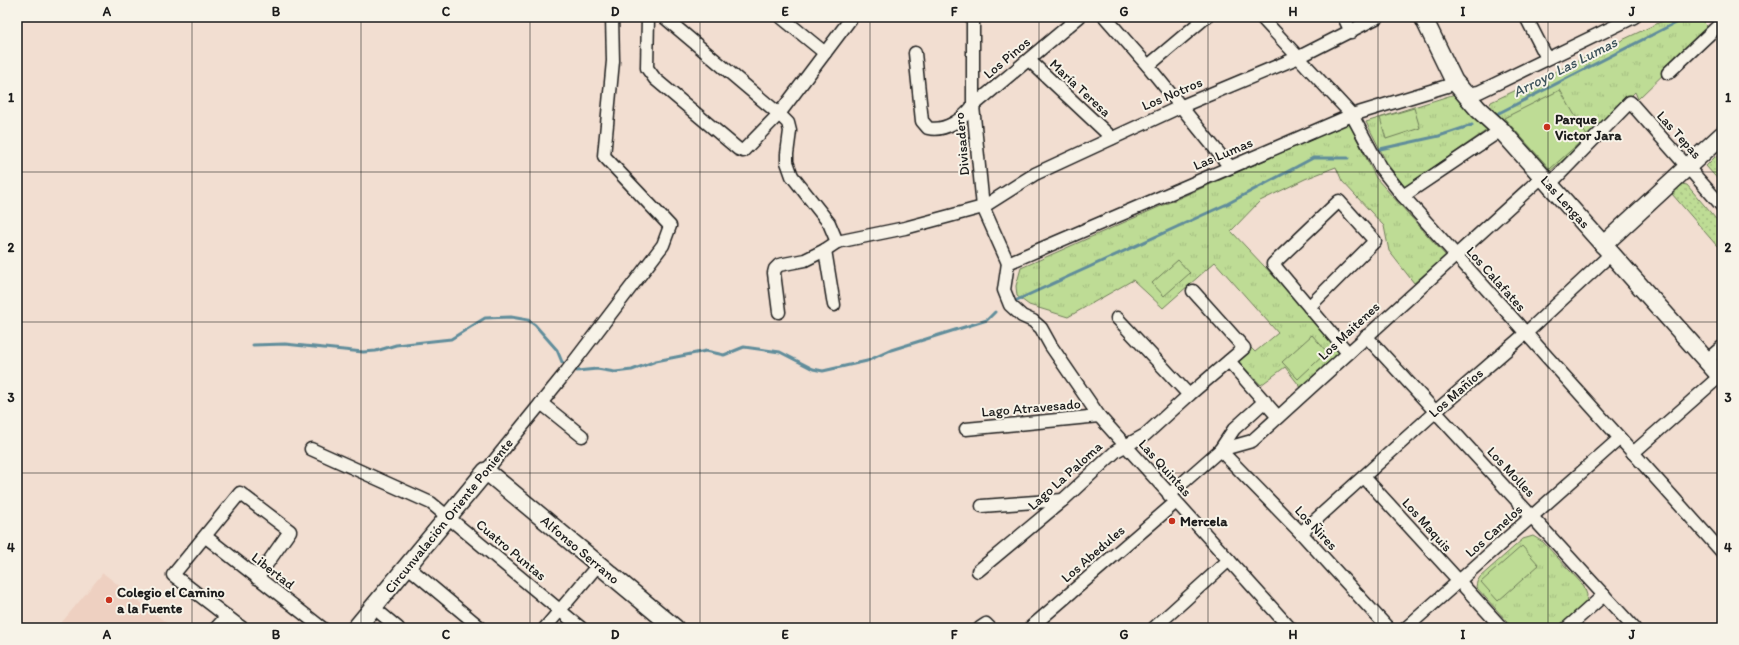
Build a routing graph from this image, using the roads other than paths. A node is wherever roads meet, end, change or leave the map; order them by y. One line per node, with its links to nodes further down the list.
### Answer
1 (612, 17): 60 (street, Circunvalación Oriente Poniente)
2 (648, 17): 30 (street)
3 (664, 17): 30 (street)
4 (781, 17): 19 (street)
5 (852, 17): 19 (street)
6 (973, 17): 28 (street, Divisadero)
7 (1079, 17): 23 (street, Los Pinos)
8 (1105, 17): 24 (street)
9 (1206, 17): 24 (street)
10 (1261, 17): 21 (street, Los Calafates)
11 (1344, 17): 18 (street)
12 (1378, 17): 18 (street, Los Notros)
13 (1423, 17): 26 (street, Las Lengas)
14 (1526, 17): 22 (street)
15 (1634, 17): 22 (street, Las Lumas)
16 (1710, 17): 17 (street)
17 (1720, 28): 25 (street)
18 (1351, 32): 21 (street, Los Notros)
19 (825, 53): 30 (street)
20 (915, 53): 28 (street, Los Pinos)
21 (1299, 58): 29 (street, Los Notros); 31 (street, Los Calafates)
22 (1547, 58): 26 (street, Las Lumas)
23 (1029, 60): 28 (street, Los Pinos); 34 (street, María Teresa)
24 (1148, 66): 29 (street)
25 (1668, 73)
26 (1459, 88): 31 (street, Las Lumas); 32 (street, Las Lengas)
27 (1630, 102): 36 (street, Las Tepas); 37 (street, Los Maitenes)
28 (973, 106): 40 (street, Divisadero)
29 (1182, 106): 34 (street, Los Notros); 35 (street)
30 (778, 114): 41 (street)
31 (1352, 116): 35 (street, Las Lumas); 38 (street, Los Calafates)
32 (1501, 130): 37 (street, Las Lengas); 38 (street)
33 (1722, 135): 36 (street, Los Mañíos)
34 (1112, 138): 40 (street, Los Notros)
35 (1230, 167): 45 (street, Las Lumas)
36 (1688, 168): 39 (street, Las Tepas); 43 (street, Los Mañíos)
37 (1546, 181): 43 (street, Las Lengas); 44 (street, Los Maitenes)
38 (1403, 196): 44 (street, Los Calafates)
39 (1722, 206)
40 (983, 207): 41 (street, Los Notros); 45 (street, Divisadero)
41 (838, 242): 42 (street, Los Notros)
42 (825, 250): 47 (street); 49 (street, Los Notros)
43 (1607, 250): 51 (street, Los Mañíos); 55 (street, Las Lengas)
44 (1454, 255): 51 (street, Los Calafates); 52 (street, Los Maitenes)
45 (1008, 263): 62 (street, Las Quintas)
46 (1193, 291): 56 (street, Lago La Paloma)
47 (834, 305)
48 (1309, 307): 48 (street); 54 (street)
49 (779, 312)
50 (1117, 318): 58 (street)
51 (1525, 334): 61 (street, Los Mañíos); 66 (street, Los Calafates)
52 (1366, 336): 54 (street, Los Maitenes); 61 (street, Los Molles)
53 (1722, 347): 55 (street)
54 (1348, 353): 63 (street, Los Maitenes)
55 (1706, 360): 57 (street, Las Lengas)
56 (1229, 361): 58 (street, Lago La Paloma); 59 (street)
57 (1721, 377): 70 (street)
58 (1189, 395): 67 (street, Lago La Paloma)
59 (1265, 401): 63 (street); 69 (street)
60 (541, 403): 65 (street); 71 (street, Circunvalación Oriente Poniente)
61 (1435, 412): 72 (street, Los Mañíos); 77 (street, Los Molles)
62 (1098, 416): 64 (street, Lago Atravesado); 67 (street, Las Quintas)
63 (1278, 417): 69 (street, Los Maitenes)
64 (966, 429)
65 (582, 436)
66 (1619, 439): 70 (street, Los Calafates); 77 (street, Los Canelos)
67 (1125, 446): 73 (street, Las Quintas); 74 (street, Lago La Paloma)
68 (311, 449): 76 (street, Cuatro Puntas)
69 (1220, 450): 73 (street, Los Maitenes); 78 (street, Los Ñires)
70 (1633, 453): 80 (street, Los Calafates)
71 (486, 471): 76 (street, Circunvalación Oriente Poniente); 82 (street, Alfonso Serrano)
72 (1364, 477): 78 (street, Los Mañíos); 86 (street, Los Maquis)
73 (1173, 499): 81 (street, Las Quintas); 101 (street, Los Abedules)
74 (1063, 500): 75 (street); 84 (street, Lago La Paloma)
75 (982, 506)
76 (448, 517): 83 (street, Circunvalación Oriente Poniente); 89 (street, Cuatro Puntas)
77 (1532, 517): 86 (street, Los Canelos); 87 (street, Los Molles)
78 (1301, 533): 103 (street, Los Ñires)
79 (206, 537): 85 (street, Libertad); 85 (street); 90 (street)
80 (1722, 552)
81 (1228, 560): 91 (street, Las Quintas); 102 (street)
82 (598, 565): 89 (street); 100 (street, Alfonso Serrano)
83 (408, 566): 88 (street, Circunvalación Oriente Poniente); 97 (street)
84 (978, 571)
85 (257, 578): 94 (street, Libertad)
86 (1460, 582): 104 (street, Los Canelos); 105 (street, Los Maquis)
87 (1604, 595): 106 (street); 107 (street, Los Molles)
88 (373, 607): 95 (street, Circunvalación Oriente Poniente); 96 (street)
89 (560, 610): 98 (street); 99 (street, Cuatro Puntas)
90 (227, 616): 92 (street); 93 (street)
91 (1286, 626)
92 (216, 628)
93 (242, 628)
94 (322, 628)
95 (356, 628)
96 (398, 628)
97 (481, 628)
98 (545, 628)
99 (581, 628)
100 (675, 628)
101 (1030, 628)
102 (1154, 628)
103 (1388, 628)
104 (1406, 628)
105 (1502, 628)
106 (1567, 628)
107 (1634, 628)

